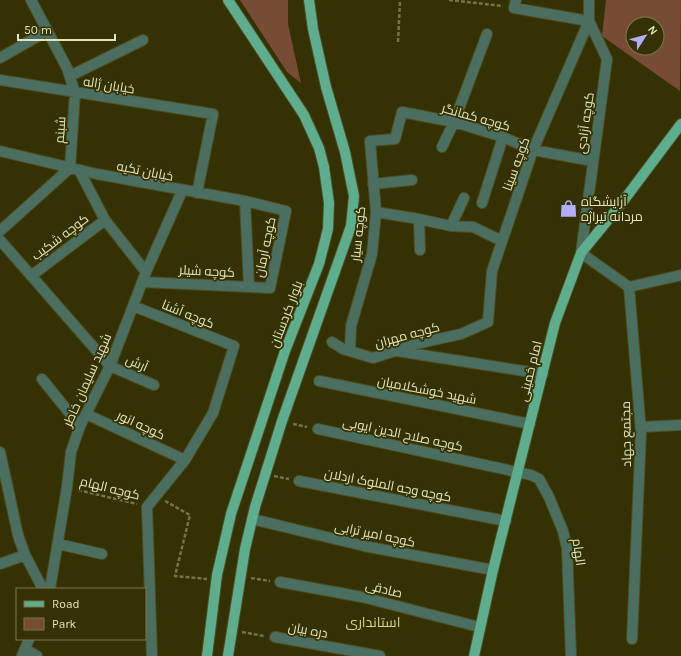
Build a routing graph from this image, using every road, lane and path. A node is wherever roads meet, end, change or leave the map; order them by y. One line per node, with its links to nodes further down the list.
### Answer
1 (31, 0): 9 (street)
2 (228, 0): 83 (main road, بلوار کردستان)
3 (309, 0): 61 (main road)
4 (400, 0): 12 (path)
5 (449, 0): 7 (path)
6 (589, 0): 8 (street, کوچه آزادی)
7 (515, 4): 8 (street)
8 (588, 21): 22 (street, کوچه سینا); 24 (street, کوچه آزادی)
9 (47, 31): 13 (street); 14 (street)
10 (487, 34): 17 (street)
11 (143, 40): 14 (street)
12 (398, 42)
13 (0, 58)
14 (70, 76): 16 (street)
15 (0, 80): 16 (street, خیابان ژاله)
16 (76, 93): 25 (street, شبنم); 29 (street, خیابان ژاله)
17 (454, 122): 19 (street, کوچه کمانگر); 20 (street, کوچه کمانگر); 21 (street)
18 (681, 124): 42 (main road, امام خمینی)
19 (503, 137): 22 (street, کوچه کمانگر); 32 (street)
20 (370, 141): 27 (street, کوچه سیار)
21 (442, 147)
22 (533, 150): 24 (street, کوچه کمانگر); 40 (street, کوچه سینا)
23 (0, 151): 25 (street, خیابان تکیه)
24 (593, 161): 42 (street, کوچه آزادی)
25 (74, 169): 28 (street, خیابان تکیه); 36 (street); 38 (street)
26 (412, 180): 27 (street)
27 (373, 184): 34 (street, کوچه سیار)
28 (182, 191): 29 (street, خیابان تکیه); 43 (street, شهید سلیمان خاطر)
29 (197, 193): 31 (street, خیابان تکیه)
30 (464, 198): 37 (street)
31 (245, 201): 33 (street, خیابان تکیه); 47 (street)
32 (482, 203)
33 (286, 211): 49 (street, کوچه آرمان)
34 (376, 212): 35 (street); 53 (street, کوچه سیار)
35 (419, 219): 37 (street); 41 (street)
36 (104, 220): 43 (street); 45 (street, کوچه شکیب)
37 (451, 226): 40 (street)
38 (0, 231)
39 (0, 240): 45 (street)
40 (502, 242): 51 (street, کوچه سینا)
41 (420, 250)
42 (581, 253): 48 (street); 56 (main road, امام خمینی)
43 (146, 272): 46 (street, شهید سلیمان خاطر)
44 (681, 275): 48 (street)
45 (31, 276): 55 (street)
46 (142, 282): 47 (street, کوچه شیلر); 50 (street, شهید سلیمان خاطر)
47 (249, 286): 49 (street, کوچه شیلر)
48 (629, 287): 65 (street, مجتمع جهاد)
49 (270, 288)
50 (133, 306): 55 (street, شهید سلیمان خاطر); 68 (street, کوچه آشنا)
51 (488, 322): 54 (street, کوچه مهران)
52 (332, 342): 53 (street, کوچه مهران)
53 (350, 351): 54 (street, کوچه مهران)
54 (395, 351): 56 (street)
55 (110, 366): 59 (street, آرش); 60 (street, شهید سلیمان خاطر)
56 (543, 374): 62 (main road, امام خمینی)
57 (42, 379): 64 (street)
58 (319, 381): 62 (street, شهید خوشکلامیان)
59 (154, 384)
60 (86, 414): 64 (street, شهید سلیمان خاطر); 68 (street, کوچه انور)
61 (282, 421): 66 (path); 70 (main road)
62 (530, 424): 69 (main road, امام خمینی)
63 (681, 425): 65 (street)
64 (80, 426): 72 (street, شهید سلیمان خاطر)
65 (641, 427): 90 (street, مجتمع جهاد)
66 (318, 429): 69 (street, کوچه صلاح الدین ایوبی)
67 (0, 452): 79 (street)
68 (184, 460): 73 (street)
69 (518, 472): 76 (main road, امام خمینی); 99 (street, الهام)
70 (265, 474): 71 (path); 75 (main road)
71 (300, 481): 76 (street, کوچه وجه الملوک اردلان)
72 (67, 487): 74 (path, کوچه الهام); 77 (street, شهید سلیمان خاطر)
73 (156, 496): 74 (street); 83 (path)
74 (147, 507): 94 (street)
75 (252, 519): 81 (street, کوچه امیر ترابی); 82 (main road)
76 (506, 521): 81 (main road, امام خمینی)
77 (58, 544): 78 (street); 86 (street, شهید سلیمان خاطر)
78 (102, 554)
79 (25, 555): 80 (street); 85 (street)
80 (0, 564)
81 (493, 570): 87 (main road, امام خمینی)
82 (242, 577): 84 (path); 88 (main road)
83 (217, 580): 95 (main road, بلوار کردستان)
84 (280, 582): 87 (street, صادقی)
85 (42, 588)
86 (50, 588)
87 (479, 627): 98 (main road, امام خمینی)
88 (232, 630): 89 (path, دره بیان); 96 (main road)
89 (275, 638): 97 (street, دره بیان)
90 (632, 639)
91 (29, 640): 92 (street)
92 (23, 652): 93 (street)
93 (37, 656)
94 (152, 656)
95 (207, 656)
96 (228, 656)
97 (380, 656)
98 (474, 656)
99 (571, 656)

